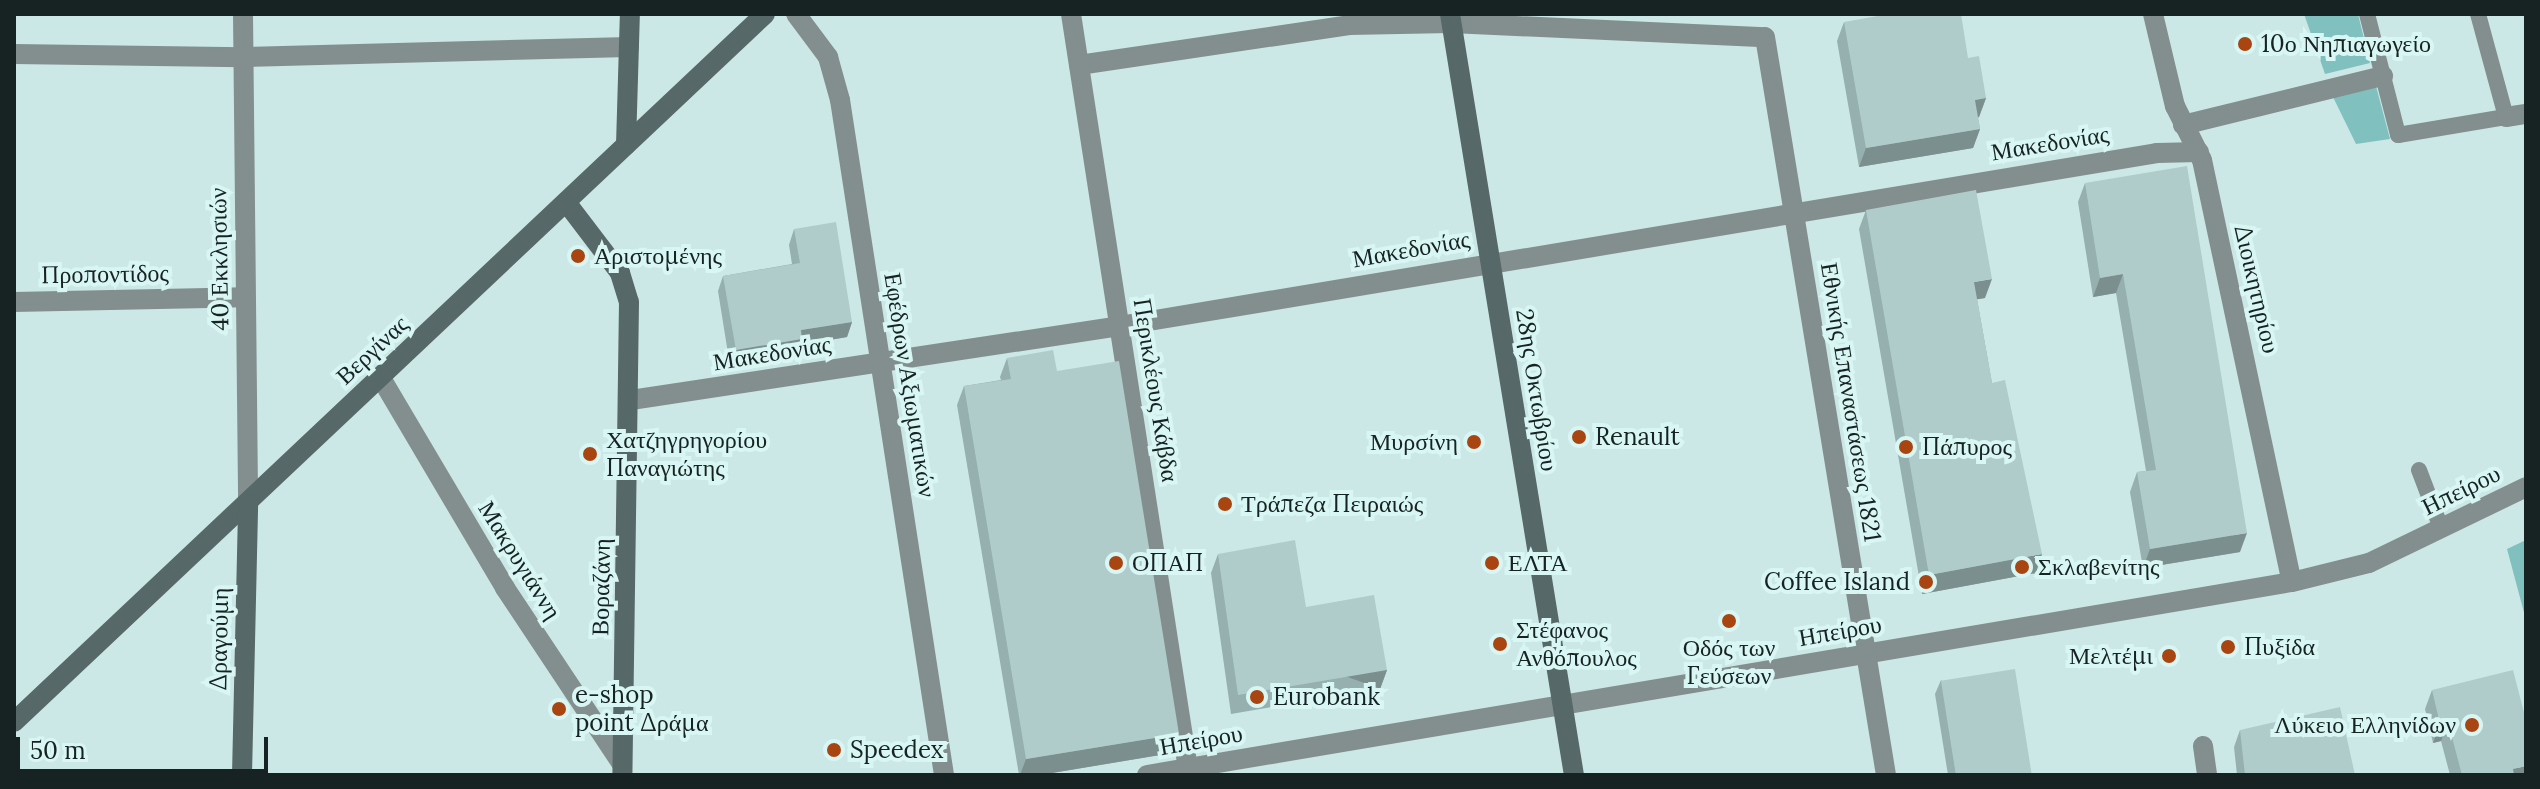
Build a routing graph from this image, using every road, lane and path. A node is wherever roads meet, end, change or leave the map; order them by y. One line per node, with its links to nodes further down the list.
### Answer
1 (243, 14): 12 (street, 40 Εκκλησιών)
2 (630, 14): 10 (main road)
3 (765, 14): 17 (main road, Βεργίνας)
4 (796, 14): 25 (street, Εφέδρων Αξιωματικών)
5 (1071, 14): 13 (street, Περικλέους Κάβδα)
6 (2153, 14): 16 (street, Διοικητηρίου)
7 (2367, 14): 14 (lane)
8 (2478, 14): 15 (lane)
9 (1451, 19): 13 (street); 20 (street, Εθνικής Επαναστάσεως 1821); 21 (main road, 28ης Οκτωβρίου)
10 (629, 47): 12 (street); 17 (main road)
11 (14, 54): 12 (street)
12 (243, 57): 22 (street, 40 Εκκλησιών)
13 (1079, 65): 24 (street, Περικλέους Κάβδα)
14 (2383, 76): 15 (lane); 16 (street)
15 (2516, 115)
16 (2183, 125): 18 (street, Διοικητηρίου)
17 (626, 145): 19 (main road, Βεργίνας)
18 (2199, 152): 20 (street, Μακεδονίας); 32 (street, Διοικητηρίου)
19 (566, 202): 26 (main road, Βεργίνας); 27 (main road, Βοραζάνη)
20 (1794, 210): 21 (street, Μακεδονίας); 33 (street, Εθνικής Επαναστάσεως 1821)
21 (1490, 262): 24 (street, Μακεδονίας); 34 (main road, 28ης Οκτωβρίου)
22 (244, 297): 23 (street, Προποντίδος); 30 (street, 40 Εκκλησιών)
23 (14, 302)
24 (1119, 326): 25 (street, Μακεδονίας); 38 (street, Περικλέους Κάβδα)
25 (880, 363): 27 (street, Μακεδονίας); 40 (street, Εφέδρων Αξιωματικών)
26 (381, 378): 30 (main road, Βεργίνας); 37 (street, Μακρυγιάννη)
27 (631, 400): 37 (main road, Βοραζάνη)
28 (2419, 470): 31 (lane)
29 (2526, 487): 31 (street, Ηπείρου)
30 (248, 503): 35 (main road, Βεργίνας); 39 (main road, Δραγούμη)
31 (2441, 528): 32 (street, Ηπείρου)
32 (2292, 582): 33 (street, Ηπείρου)
33 (1865, 653): 34 (street, Ηπείρου); 43 (street, Εθνικής Επαναστάσεως 1821)
34 (1562, 705): 38 (street, Ηπείρου); 42 (main road, 28ης Οκτωβρίου)
35 (14, 722)
36 (2203, 746): 44 (street)
37 (622, 770)
38 (1188, 772): 41 (street, Ηπείρου)
39 (242, 775)
40 (944, 775)
41 (1147, 775)
42 (1574, 775)
43 (1886, 775)
44 (2207, 775)

